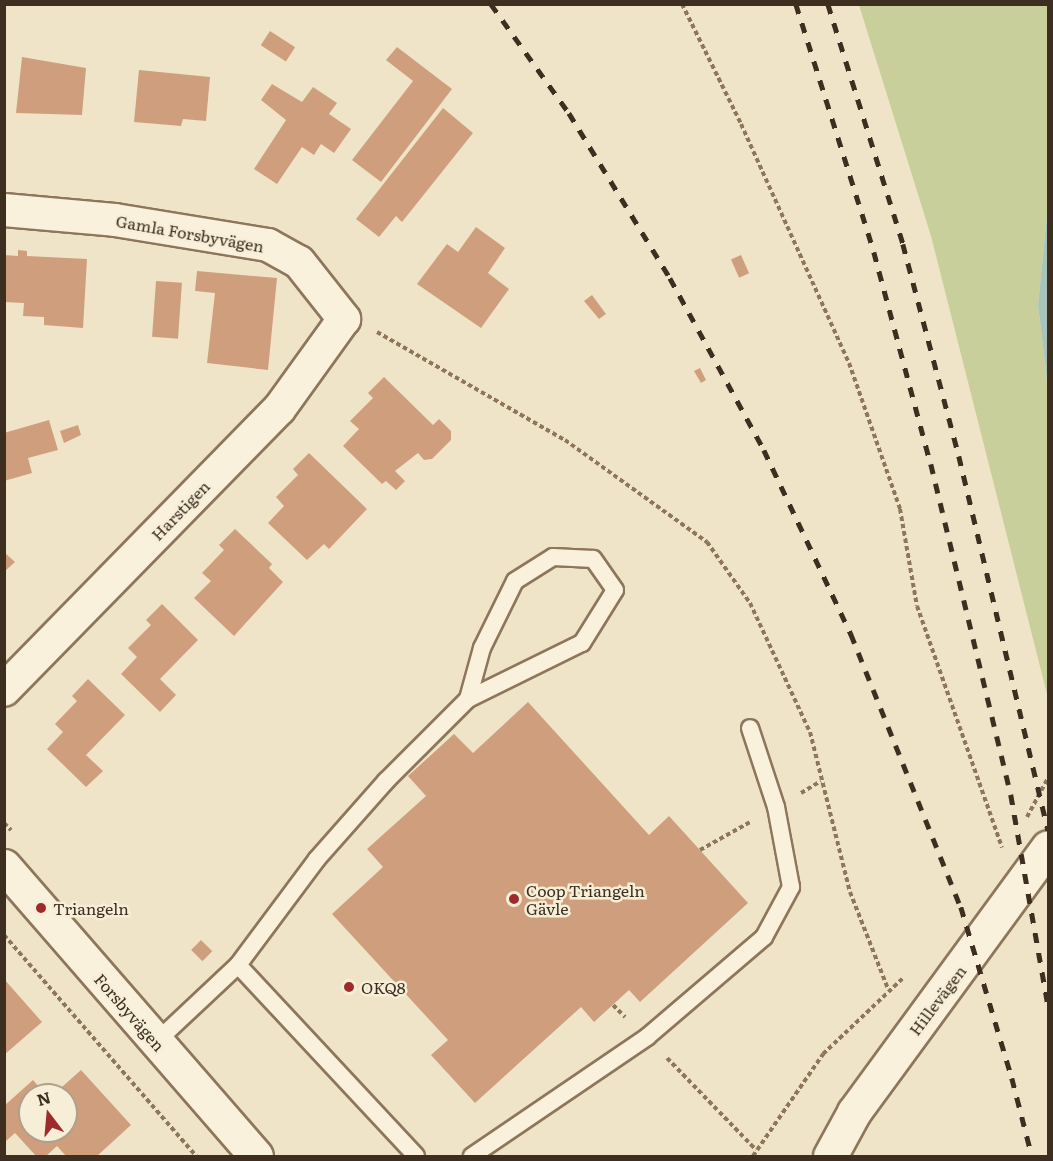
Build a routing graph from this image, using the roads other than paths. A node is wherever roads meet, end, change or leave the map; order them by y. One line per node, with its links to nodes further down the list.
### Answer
1 (4, 210): 2 (street, Gamla Forsbyvägen)
2 (344, 319): 3 (street, Harstigen)
3 (4, 690)
4 (468, 699): 4 (lane); 8 (lane)
5 (750, 728): 12 (lane)
6 (1048, 847): 13 (street, Hillevägen)
7 (4, 866): 9 (street, Forsbyvägen)
8 (238, 965): 9 (lane); 11 (lane)
9 (156, 1042): 10 (street, Forsbyvägen)
10 (256, 1156)
11 (416, 1156)
12 (472, 1156)
13 (830, 1156)

